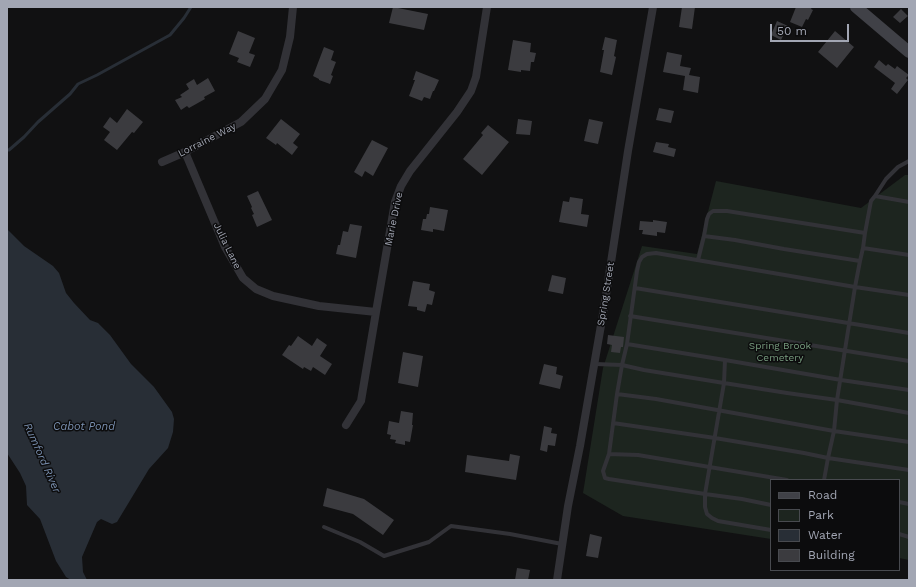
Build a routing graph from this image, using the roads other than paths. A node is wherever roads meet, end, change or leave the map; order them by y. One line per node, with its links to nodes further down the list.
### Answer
1 (293, 7): 6 (street, Lorraine Way)
2 (486, 7): 20 (street, Marie Drive)
3 (653, 7): 28 (street, Spring Street)
4 (856, 7): 5 (main road)
5 (909, 52)
6 (185, 152): 8 (street, Lorraine Way); 20 (street, Julia Lane)
7 (909, 160): 9 (lane)
8 (162, 162)
9 (875, 196): 10 (lane); 11 (lane)
10 (909, 202)
11 (865, 232): 12 (lane); 13 (lane)
12 (704, 236): 15 (lane); 16 (lane)
13 (863, 248): 14 (lane); 16 (lane)
14 (909, 255)
15 (698, 260): 17 (lane); 18 (lane)
16 (860, 261): 17 (lane)
17 (855, 287): 19 (lane); 22 (lane)
18 (635, 288): 21 (lane); 22 (lane)
19 (909, 295)
20 (376, 312): 38 (street, Marie Drive)
21 (630, 316): 24 (lane); 25 (lane)
22 (850, 323): 23 (lane); 25 (lane)
23 (909, 333)
24 (627, 344): 26 (lane); 29 (lane)
25 (846, 351): 27 (lane); 30 (lane)
26 (725, 360): 30 (lane); 31 (lane)
27 (909, 362)
28 (595, 364): 29 (lane); 52 (street, Spring Street)
29 (622, 365): 31 (lane); 33 (lane)
30 (841, 380): 32 (lane); 34 (lane)
31 (724, 383): 34 (lane); 35 (lane)
32 (909, 390)
33 (617, 394): 35 (lane); 37 (lane)
34 (837, 400): 36 (lane); 39 (lane)
35 (719, 411): 39 (lane); 40 (lane)
36 (909, 413)
37 (613, 423): 40 (lane); 42 (lane)
38 (346, 425)
39 (834, 430): 41 (lane); 43 (lane)
40 (715, 438): 43 (lane); 44 (lane)
41 (909, 442)
42 (609, 454): 44 (lane); 48 (lane)
43 (828, 458): 45 (lane); 47 (lane)
44 (710, 467): 46 (lane); 48 (lane)
45 (909, 470)
46 (781, 479)
47 (824, 479)
48 (705, 494): 49 (lane); 51 (lane)
49 (770, 505)
50 (324, 527): 52 (lane)
51 (770, 530)
52 (562, 544): 53 (street, Spring Street)
53 (557, 580)

